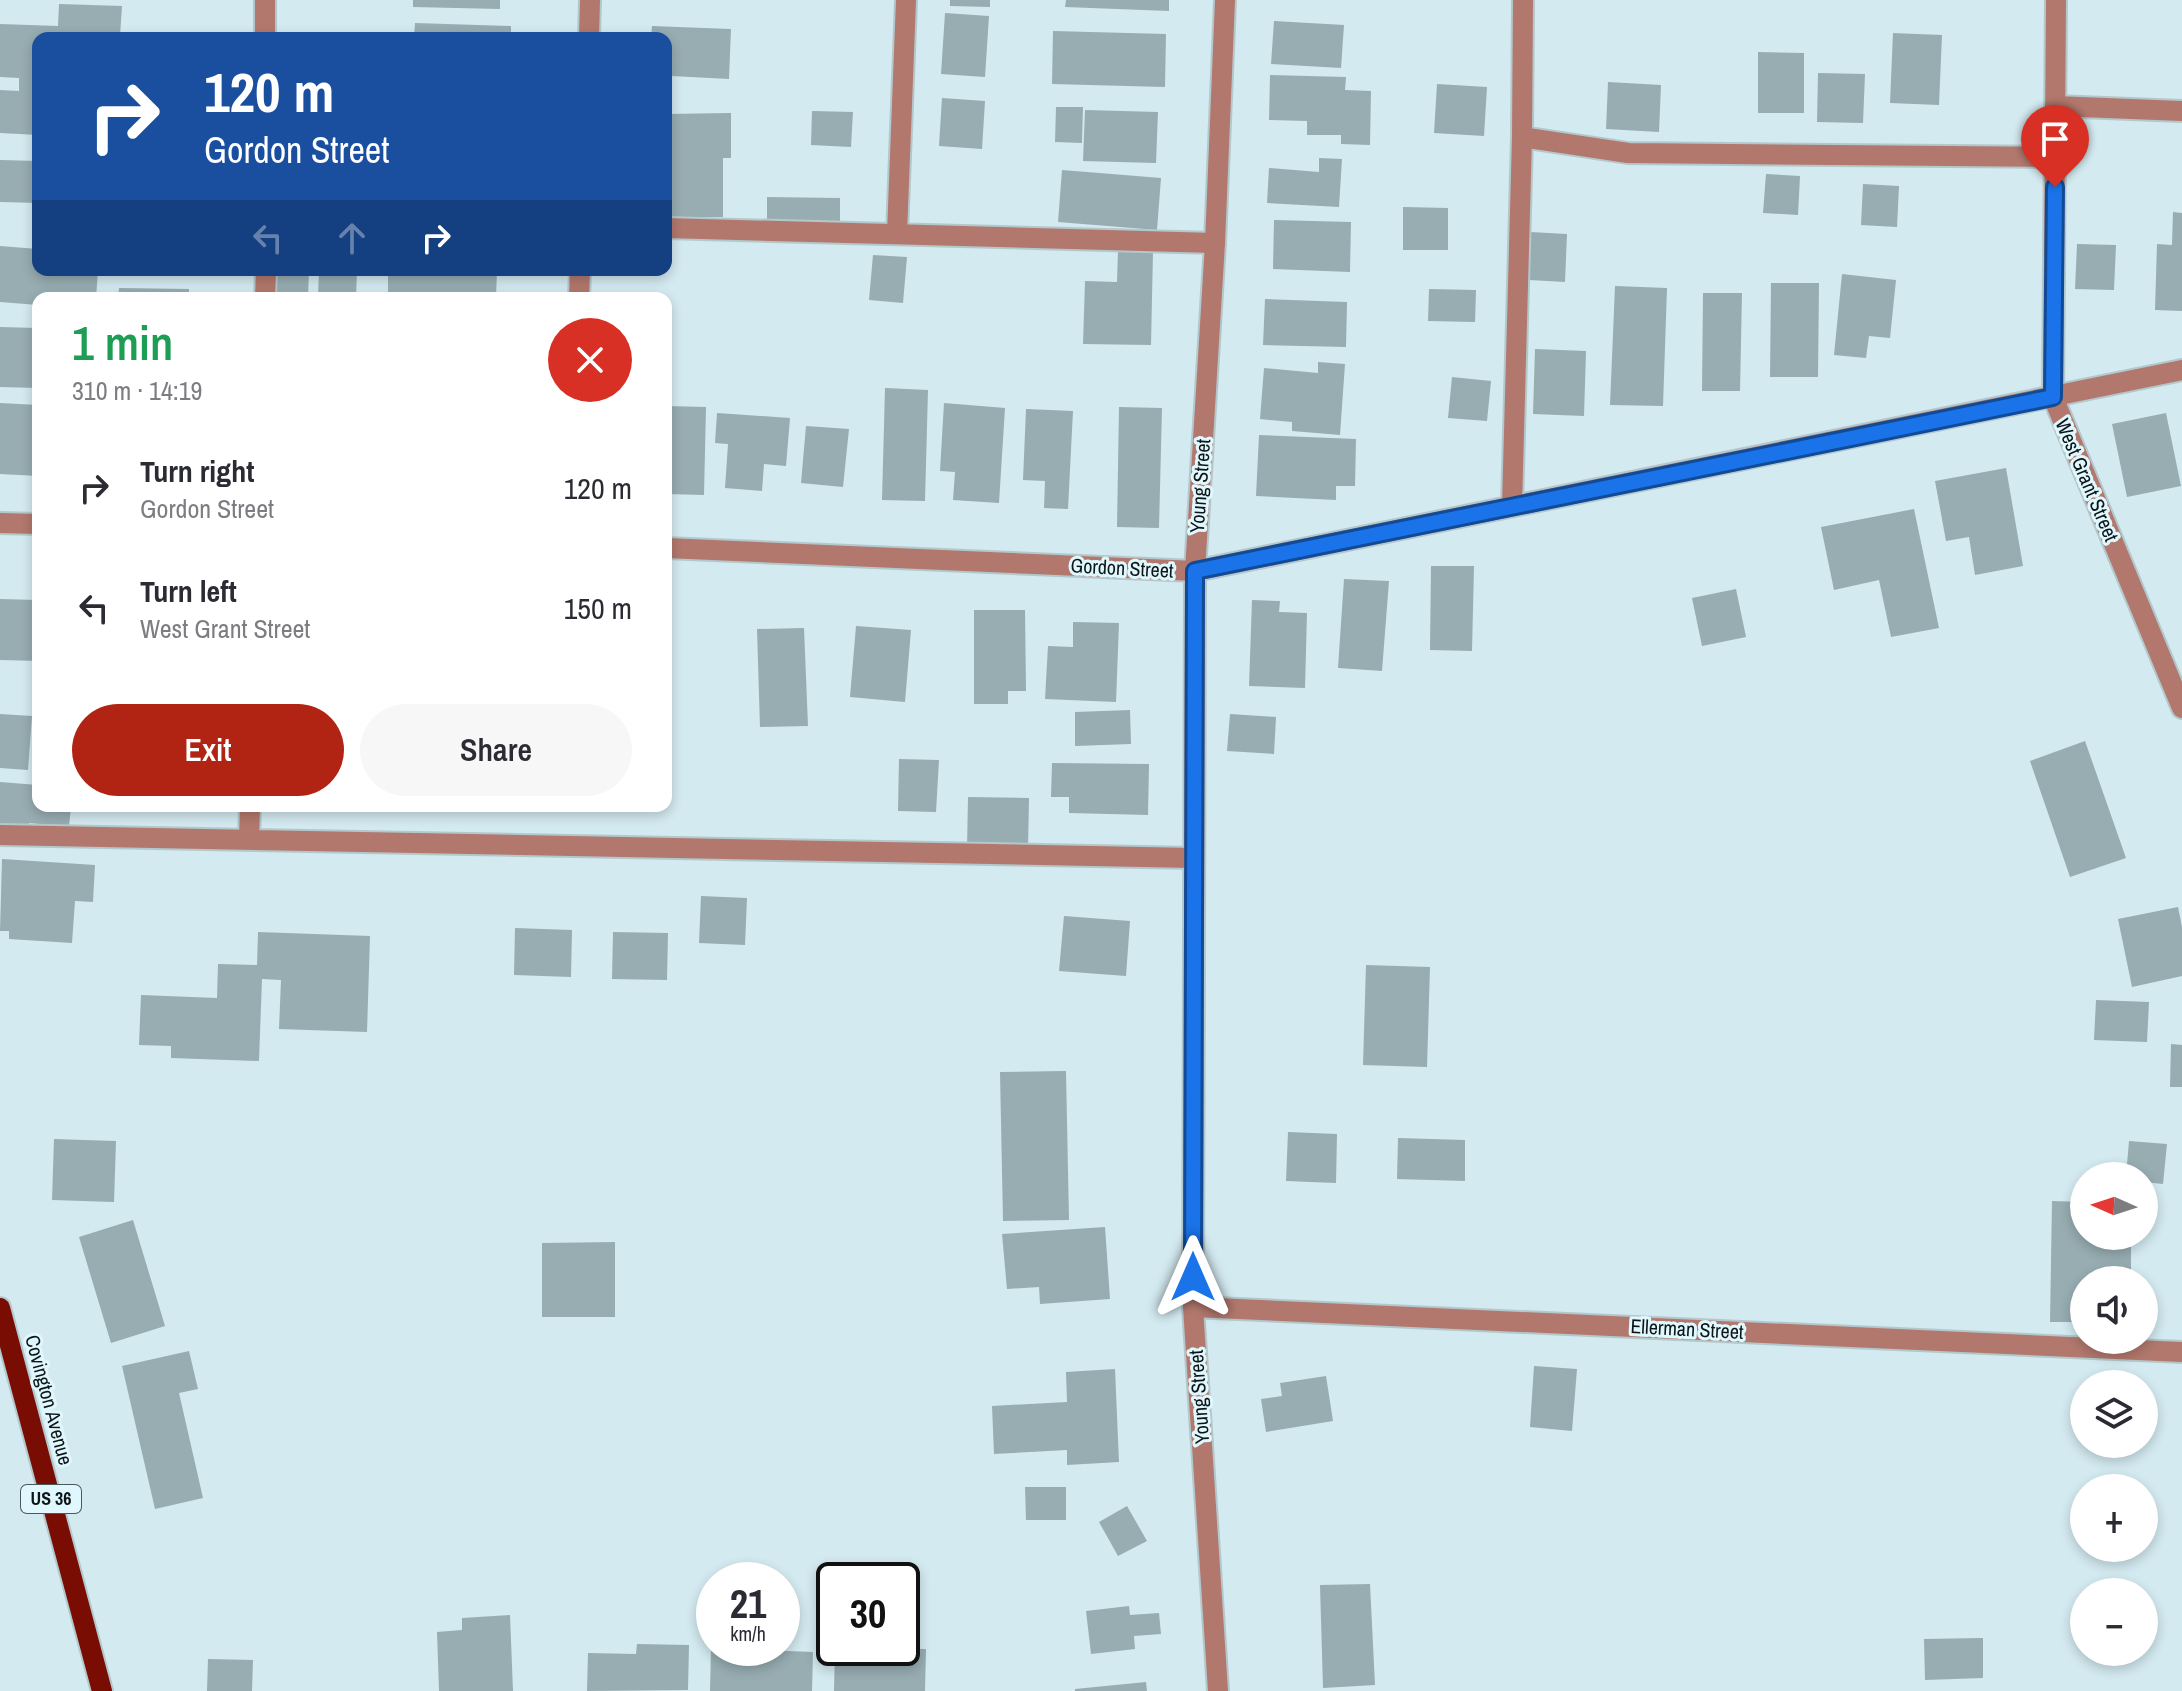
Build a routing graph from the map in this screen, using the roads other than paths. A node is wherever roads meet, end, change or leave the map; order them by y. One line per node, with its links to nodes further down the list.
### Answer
1 (265, 0): 7 (street)
2 (590, 0): 8 (street)
3 (906, 0): 14 (street)
4 (1225, 0): 15 (street, Young Street)
5 (1523, 0): 11 (street)
6 (2056, 0): 9 (street, West Grant Street)
7 (265, 32)
8 (589, 32)
9 (2055, 106): 10 (street); 12 (street, West Grant Street)
10 (2182, 111)
11 (1522, 137): 12 (street); 18 (street)
12 (2055, 157): 17 (street, West Grant Street)
13 (672, 228): 14 (street)
14 (897, 234): 15 (street)
15 (1215, 243): 22 (street, Young Street)
16 (2182, 370): 17 (street, Gordon Street)
17 (2053, 397): 18 (street, Gordon Street); 23 (street, West Grant Street)
18 (1512, 506): 22 (street, Gordon Street)
19 (0, 523): 20 (street)
20 (32, 524)
21 (672, 548): 22 (street, Gordon Street)
22 (1195, 571): 27 (street, Young Street)
23 (2182, 708)
24 (250, 812): 26 (street)
25 (0, 835): 26 (street)
26 (249, 840): 27 (street)
27 (1194, 858): 28 (street, Young Street)
28 (1193, 1307): 30 (street, Ellerman Street); 32 (street, Young Street)
29 (0, 1308): 31 (main road, Covington Avenue / US 36)
30 (2182, 1352)
31 (102, 1691)
32 (1218, 1691)

